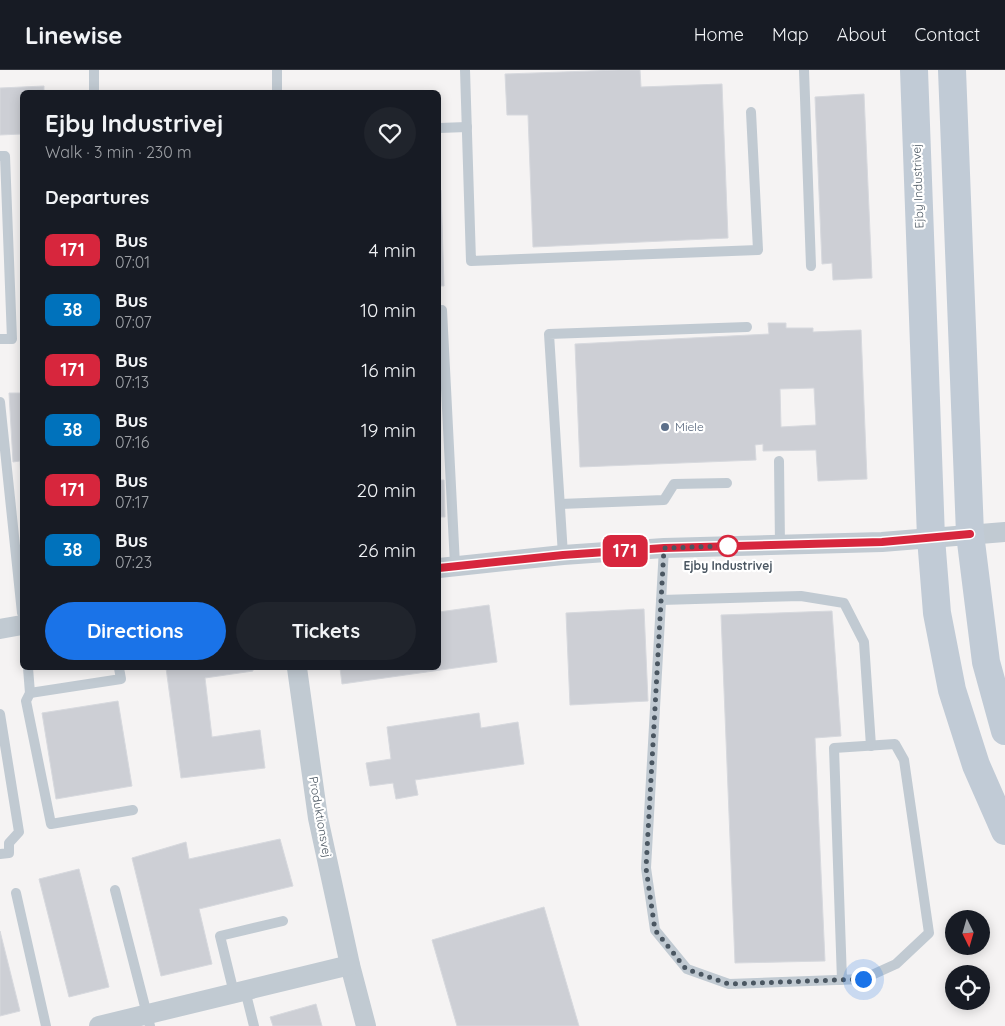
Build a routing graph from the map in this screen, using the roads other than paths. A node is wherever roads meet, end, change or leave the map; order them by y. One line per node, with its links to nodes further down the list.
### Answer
1 (94, 70): 7 (lane)
2 (277, 70): 8 (lane)
3 (465, 70): 10 (lane)
4 (804, 70): 13 (lane)
5 (914, 70): 23 (street, Ejby Industrivej)
6 (952, 70): 22 (street)
7 (94, 90)
8 (277, 90)
9 (751, 112): 10 (lane)
10 (467, 127): 11 (lane)
11 (441, 128)
12 (0, 156): 16 (lane)
13 (811, 266)
14 (441, 310): 27 (lane)
15 (747, 327): 20 (lane)
16 (0, 339)
17 (0, 402): 28 (lane)
18 (779, 461): 24 (lane)
19 (727, 483): 20 (lane)
20 (560, 504): 26 (lane)
21 (1005, 532): 22 (street)
22 (970, 534): 23 (street); 37 (street)
23 (931, 538): 24 (street); 40 (street, Ejby Industrivej)
24 (780, 545): 25 (street)
25 (664, 548): 26 (street); 29 (lane)
26 (563, 555): 27 (street)
27 (447, 567)
28 (20, 594)
29 (661, 600): 38 (lane); 46 (lane)
30 (20, 625): 31 (street)
31 (0, 628)
32 (28, 670): 35 (lane)
33 (119, 670): 35 (lane)
34 (297, 670): 45 (street, Produktionsvej)
35 (30, 693): 39 (lane)
36 (0, 714): 41 (lane)
37 (1005, 731)
38 (870, 746): 46 (lane); 46 (lane)
39 (133, 810)
40 (1005, 831)
41 (0, 854)
42 (115, 890): 48 (lane)
43 (16, 893): 49 (lane)
44 (283, 922): 47 (lane)
45 (350, 965): 47 (street); 52 (street, Produktionsvej)
46 (842, 980)
47 (240, 992): 48 (street); 51 (lane)
48 (148, 1020): 50 (street)
49 (46, 1026)
50 (99, 1026)
51 (254, 1026)
52 (366, 1026)

